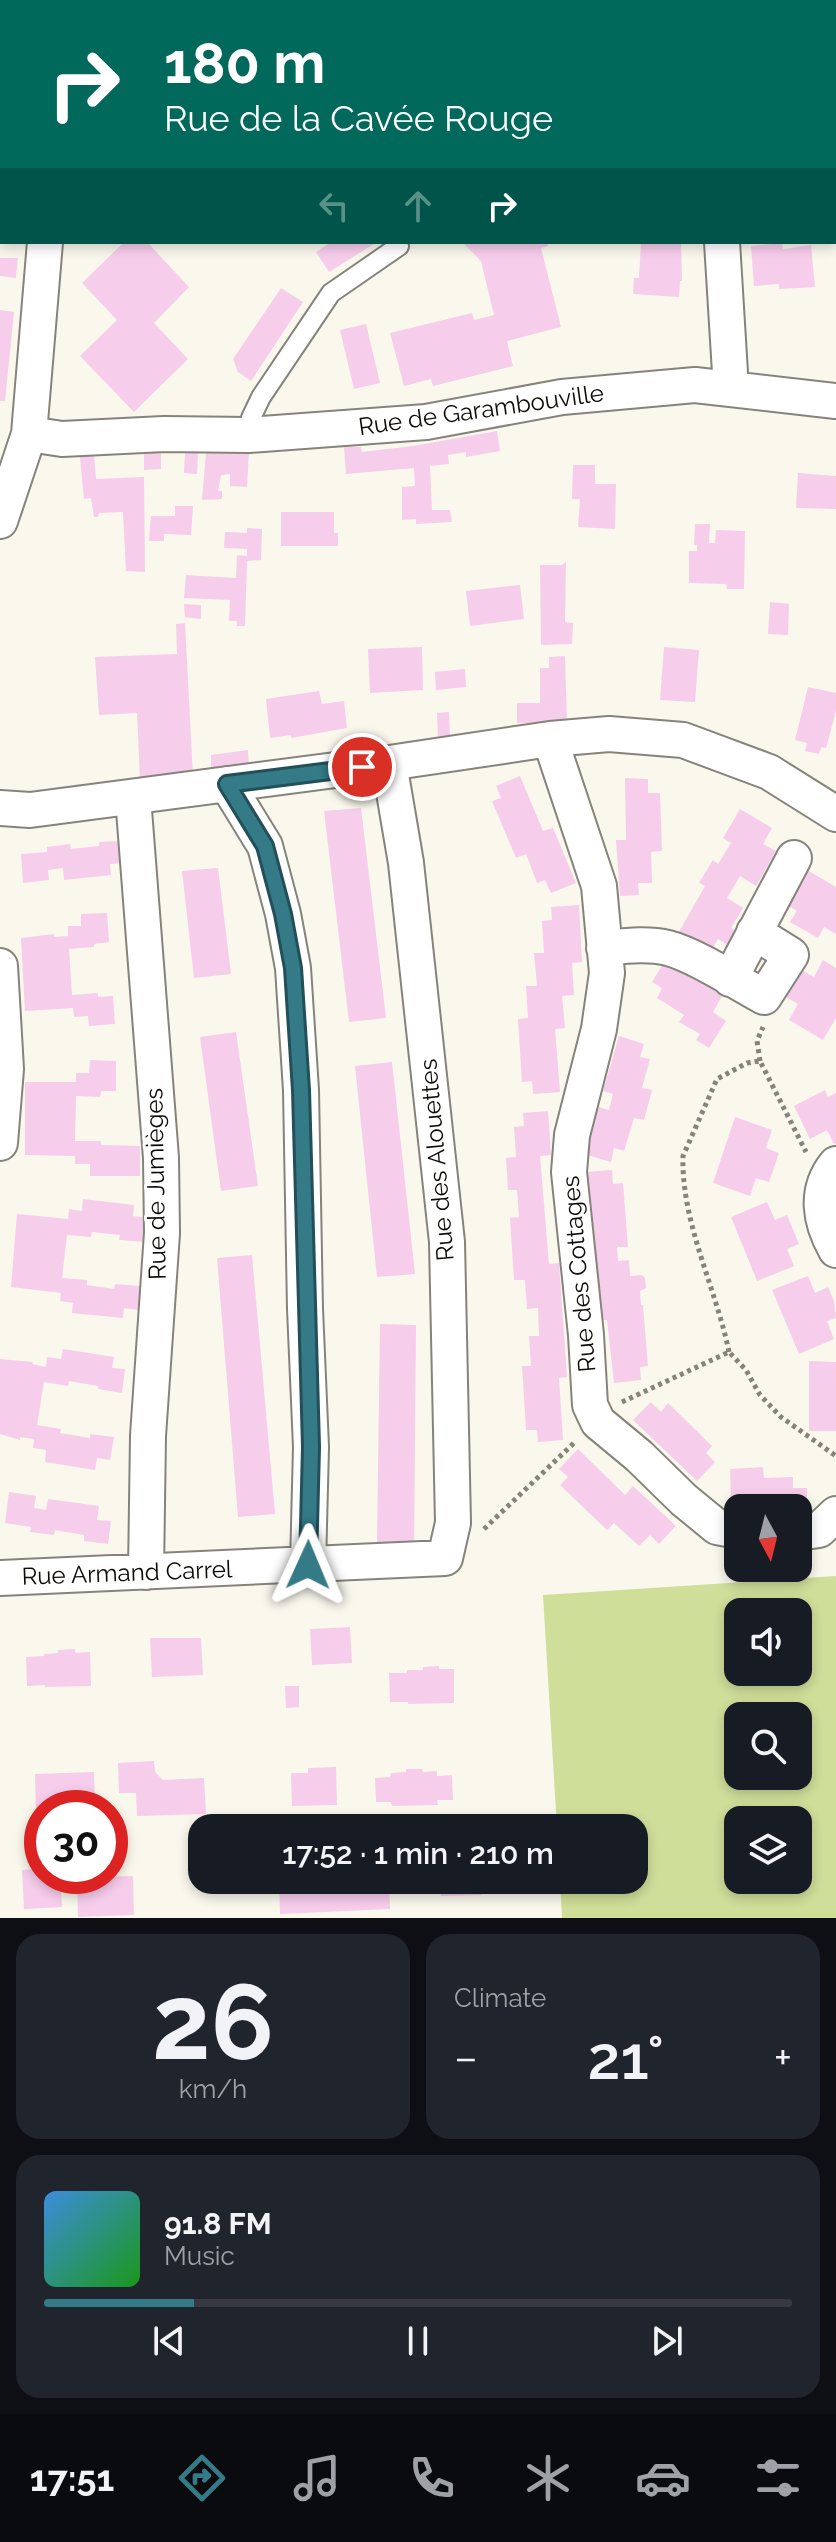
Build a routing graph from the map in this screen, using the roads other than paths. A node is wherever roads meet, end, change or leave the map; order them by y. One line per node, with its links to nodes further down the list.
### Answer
1 (45, 244): 6 (street)
2 (722, 244): 4 (street)
3 (399, 246): 7 (lane)
4 (731, 389): 5 (street, Rue de Garambouville); 7 (street, Rue de Garambouville)
5 (836, 401)
6 (29, 434): 7 (street, Rue de Garambouville); 8 (street)
7 (249, 435)
8 (0, 521)
9 (550, 739): 10 (street); 14 (street); 16 (street, Rue des Cottages)
10 (389, 763): 11 (street); 24 (street, Rue des Alouettes)
11 (227, 784): 12 (street); 25 (street)
12 (133, 797): 13 (street); 26 (street, Rue de Jumièges)
13 (0, 808)
14 (836, 814)
15 (794, 858): 16 (street)
16 (604, 948): 22 (street, Rue des Cottages)
17 (0, 966): 18 (street)
18 (0, 1143)
19 (830, 1174): 20 (street)
20 (836, 1250)
21 (836, 1514): 23 (street)
22 (724, 1528)
23 (812, 1531)
24 (445, 1558): 25 (street, Rue Armand Carrel)
25 (308, 1565): 26 (street, Rue Armand Carrel)
26 (146, 1572): 27 (street, Rue Armand Carrel)
27 (0, 1578)

